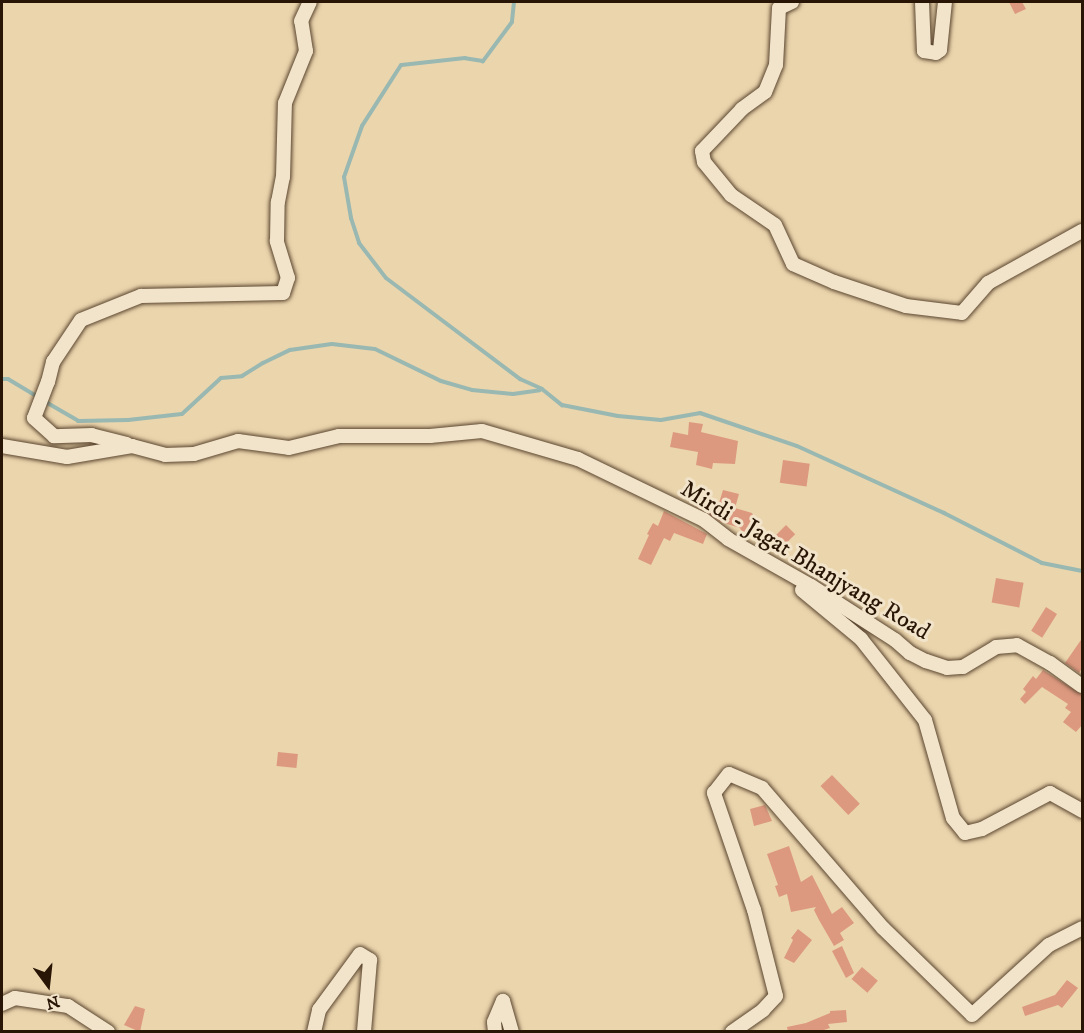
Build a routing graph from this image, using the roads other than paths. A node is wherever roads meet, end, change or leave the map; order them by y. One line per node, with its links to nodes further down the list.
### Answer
1 (310, 2): 7 (street)
2 (792, 2): 5 (street)
3 (922, 2): 4 (street)
4 (945, 2)
5 (1083, 231)
6 (2, 446): 7 (street, Mirdi - Jagat Bhanjyang Road)
7 (132, 446): 8 (street, Mirdi - Jagat Bhanjyang Road)
8 (768, 561): 9 (street, Mirdi - Jagat Bhanjyang Road); 10 (street)
9 (1083, 686)
10 (1083, 811)
11 (1083, 928): 18 (street)
12 (2, 1004): 13 (street)
13 (108, 1032)
14 (314, 1032): 15 (street)
15 (364, 1032)
16 (495, 1032): 17 (street)
17 (512, 1032)
18 (732, 1032)

